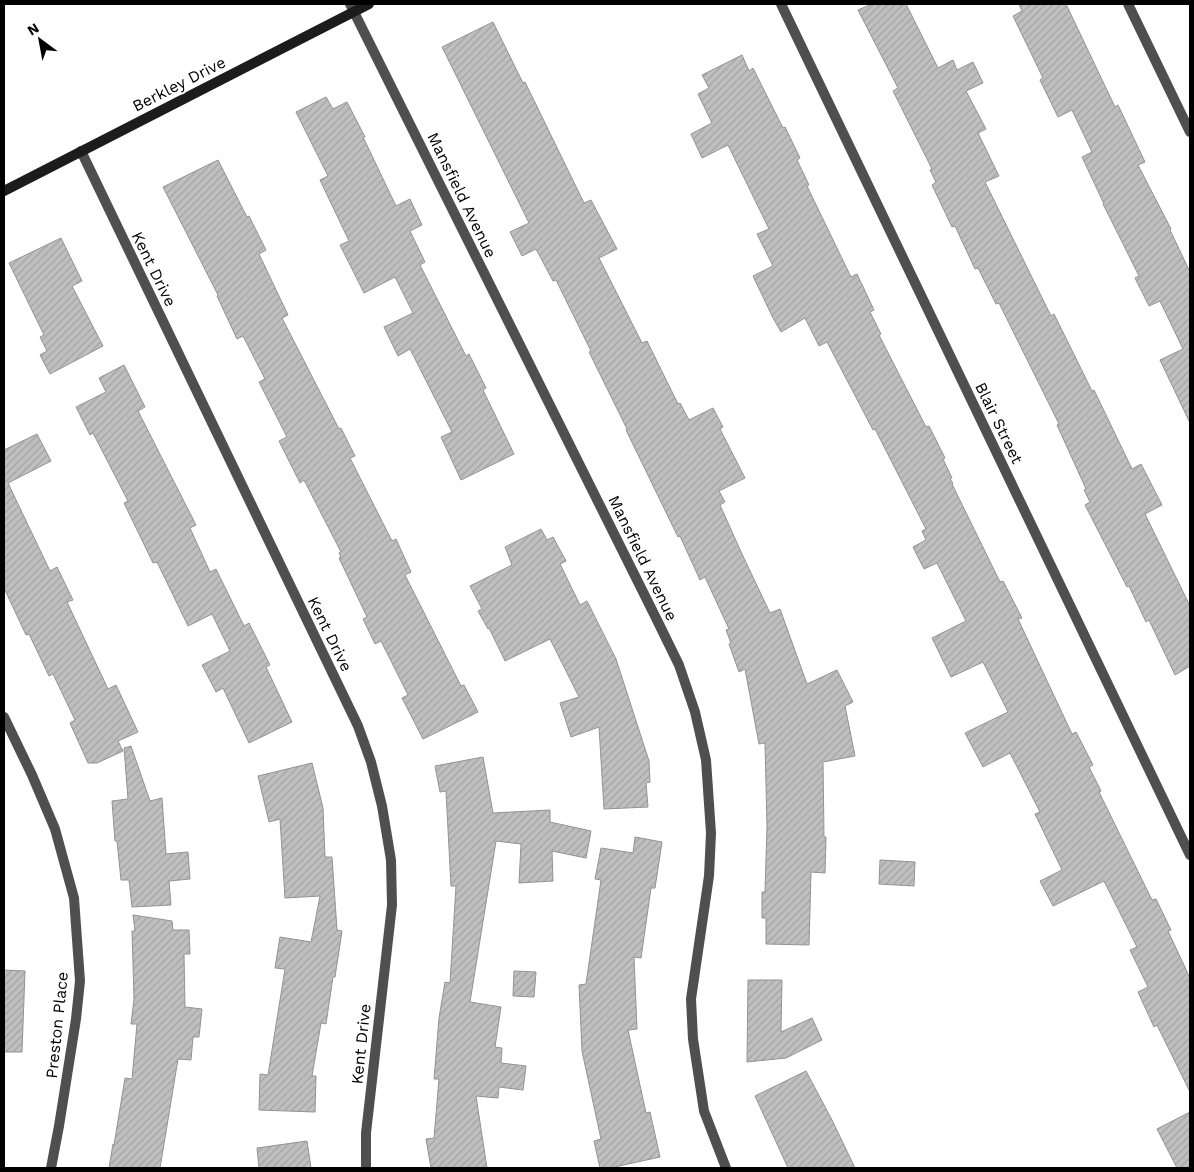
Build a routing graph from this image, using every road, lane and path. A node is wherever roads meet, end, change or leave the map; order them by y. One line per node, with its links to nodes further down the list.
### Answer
1 (369, 4): 4 (street, Berkley Drive)
2 (781, 4): 9 (street, Blair Street)
3 (1128, 4): 5 (street)
4 (352, 8): 6 (street, Berkley Drive); 12 (street, Mansfield Avenue)
5 (1190, 132)
6 (81, 151): 7 (street, Berkley Drive); 11 (street, Kent Drive)
7 (4, 191)
8 (4, 717): 10 (street, Preston Place)
9 (1190, 855)
10 (51, 1168)
11 (366, 1168)
12 (726, 1168)

